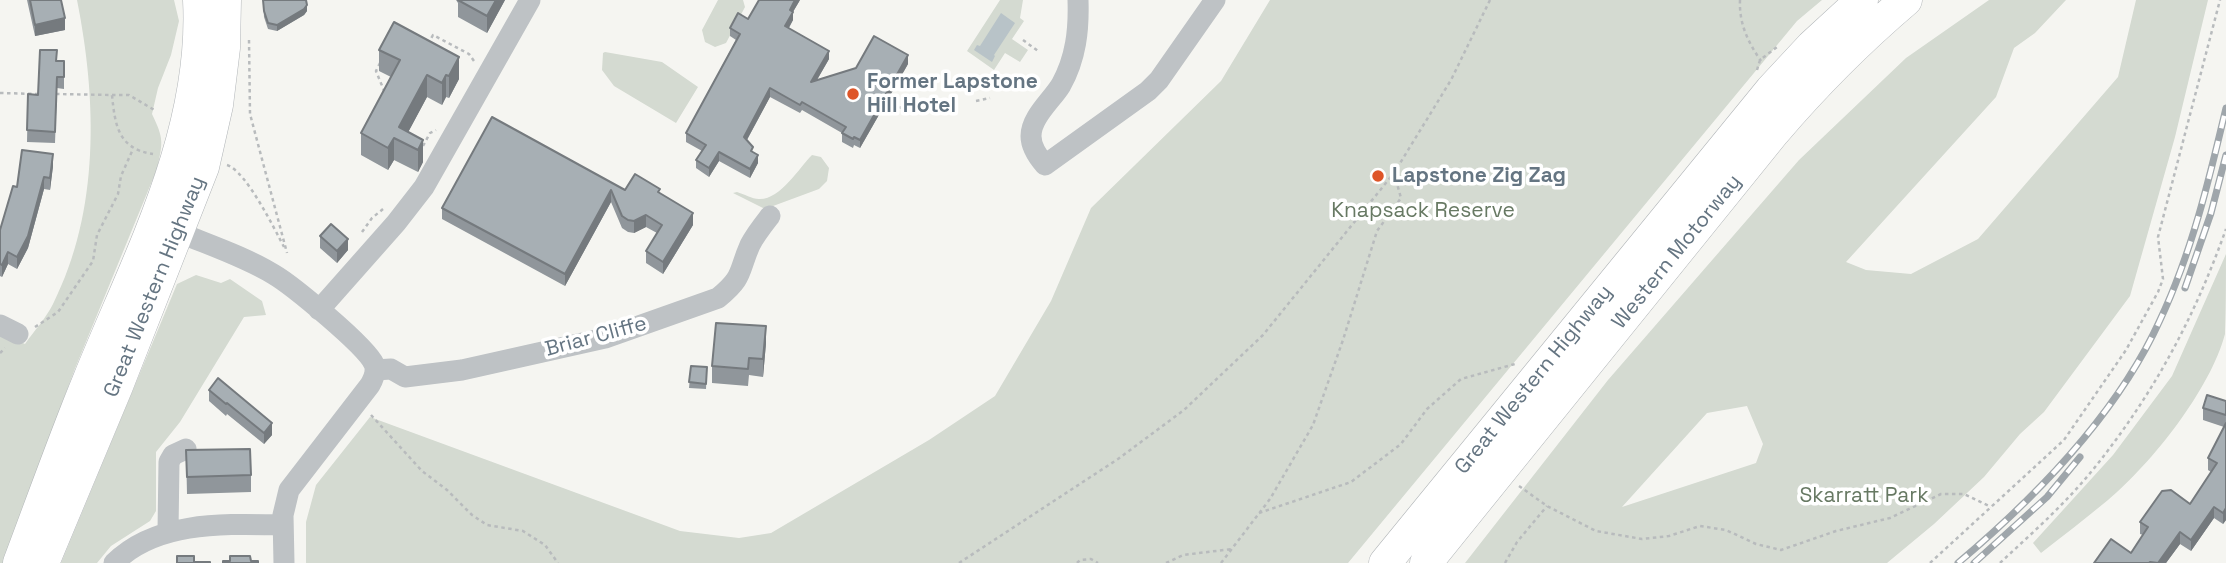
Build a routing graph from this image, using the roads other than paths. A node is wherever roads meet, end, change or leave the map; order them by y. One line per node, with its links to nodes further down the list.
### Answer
1 (199, 0): 8 (highway, Great Western Highway)
2 (225, 0): 11 (highway, Great Western Highway)
3 (530, 0): 13 (street)
4 (1078, 0): 5 (street)
5 (1215, 0)
6 (1862, 0): 9 (highway, Western Motorway)
7 (1906, 0): 23 (highway, Western Motorway)
8 (166, 158): 11 (highway); 12 (highway, Great Western Highway)
9 (1682, 198): 22 (highway, Great Western Highway)
10 (770, 216): 14 (street, Briar Cliffe)
11 (178, 232): 12 (highway); 13 (street); 19 (highway, Great Western Highway)
12 (128, 288): 18 (highway, Great Western Highway)
13 (318, 310): 14 (street)
14 (375, 370): 16 (street)
15 (186, 449): 17 (street)
16 (283, 525): 17 (street); 21 (street)
17 (168, 531): 20 (street)
18 (19, 563)
19 (43, 563)
20 (114, 563)
21 (284, 563)
22 (1385, 563)
23 (1426, 563)

